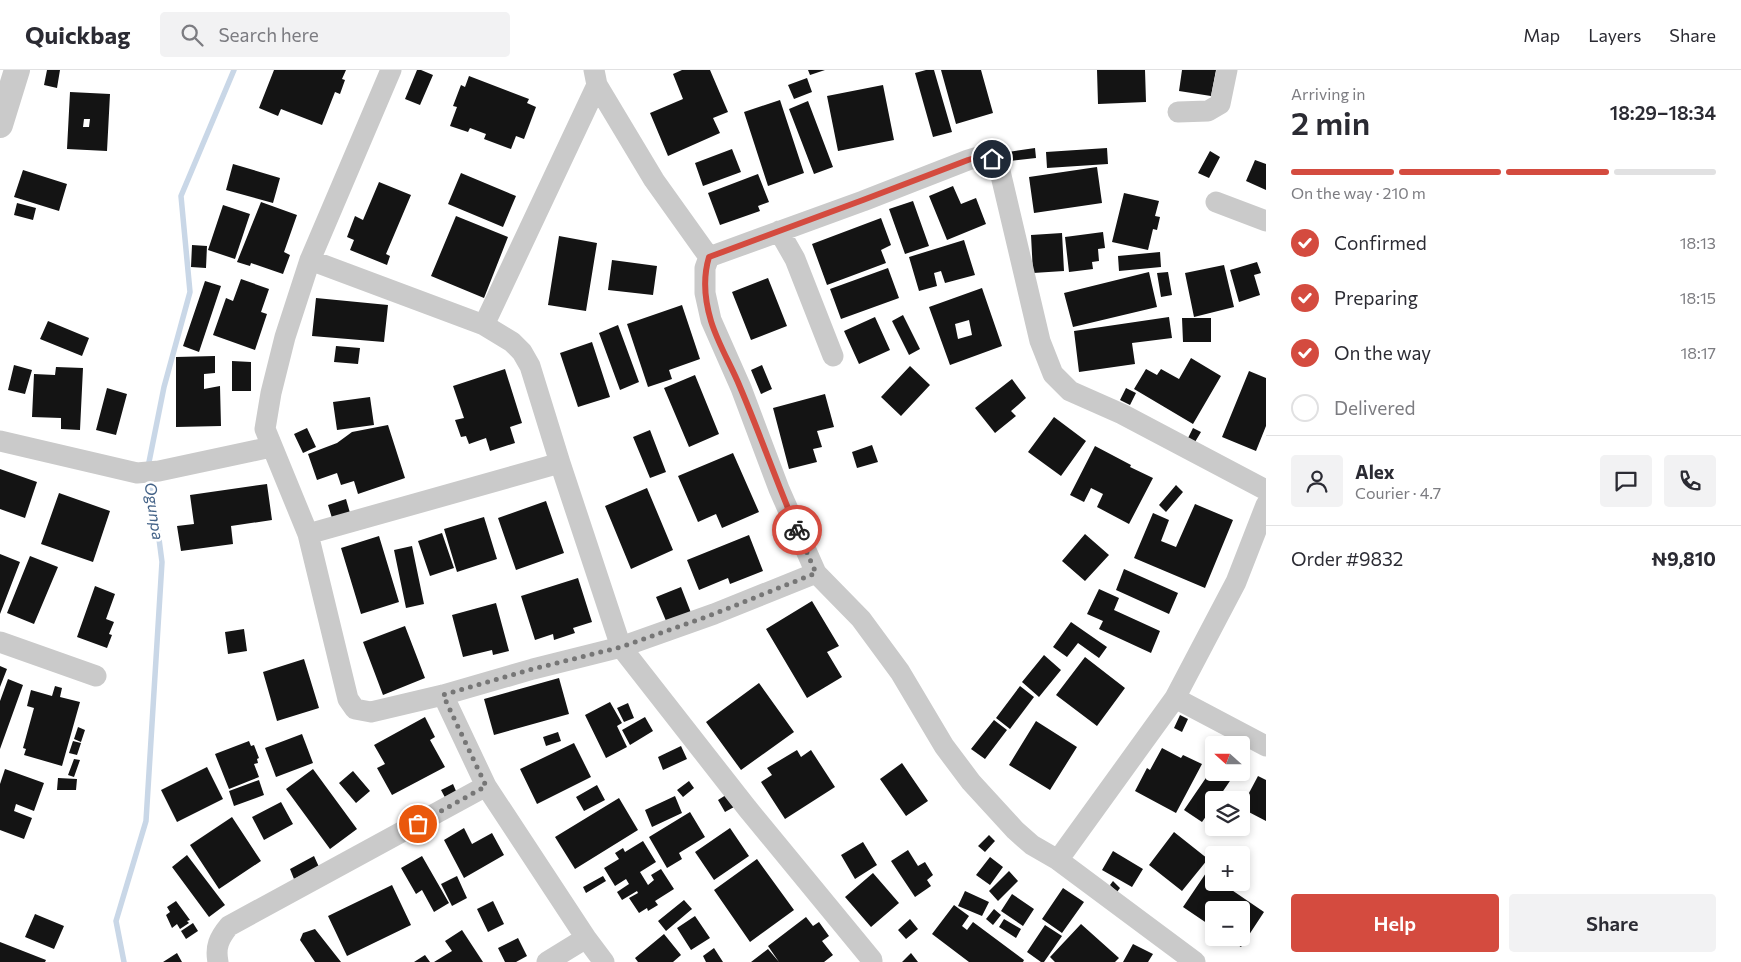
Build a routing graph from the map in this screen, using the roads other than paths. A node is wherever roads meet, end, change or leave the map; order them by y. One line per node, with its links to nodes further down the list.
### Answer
1 (17, 70): 6 (street)
2 (391, 70): 11 (street)
3 (1227, 70): 5 (street)
4 (595, 77): 10 (street); 12 (street)
5 (1178, 112)
6 (0, 124)
7 (1216, 202): 8 (street)
8 (1266, 221)
9 (779, 231): 10 (street); 13 (street); 17 (street)
10 (709, 257): 20 (street)
11 (310, 260): 12 (street); 15 (street)
12 (484, 325): 16 (street)
13 (833, 356)
14 (0, 441): 15 (street)
15 (271, 447): 19 (street)
16 (560, 463): 19 (street); 22 (street)
17 (1266, 490)
18 (1266, 505): 25 (street)
19 (308, 534): 24 (street)
20 (816, 573): 22 (street); 28 (street)
21 (0, 642): 23 (street)
22 (621, 647): 24 (street); 33 (street)
23 (96, 676)
24 (443, 695): 27 (street)
25 (1176, 698): 26 (street); 28 (street)
26 (1266, 746)
27 (486, 786): 29 (street); 30 (street)
28 (1058, 860): 34 (street)
29 (586, 938): 31 (street); 32 (street)
30 (218, 962)
31 (547, 962)
32 (604, 962)
33 (872, 962)
34 (1195, 962)

